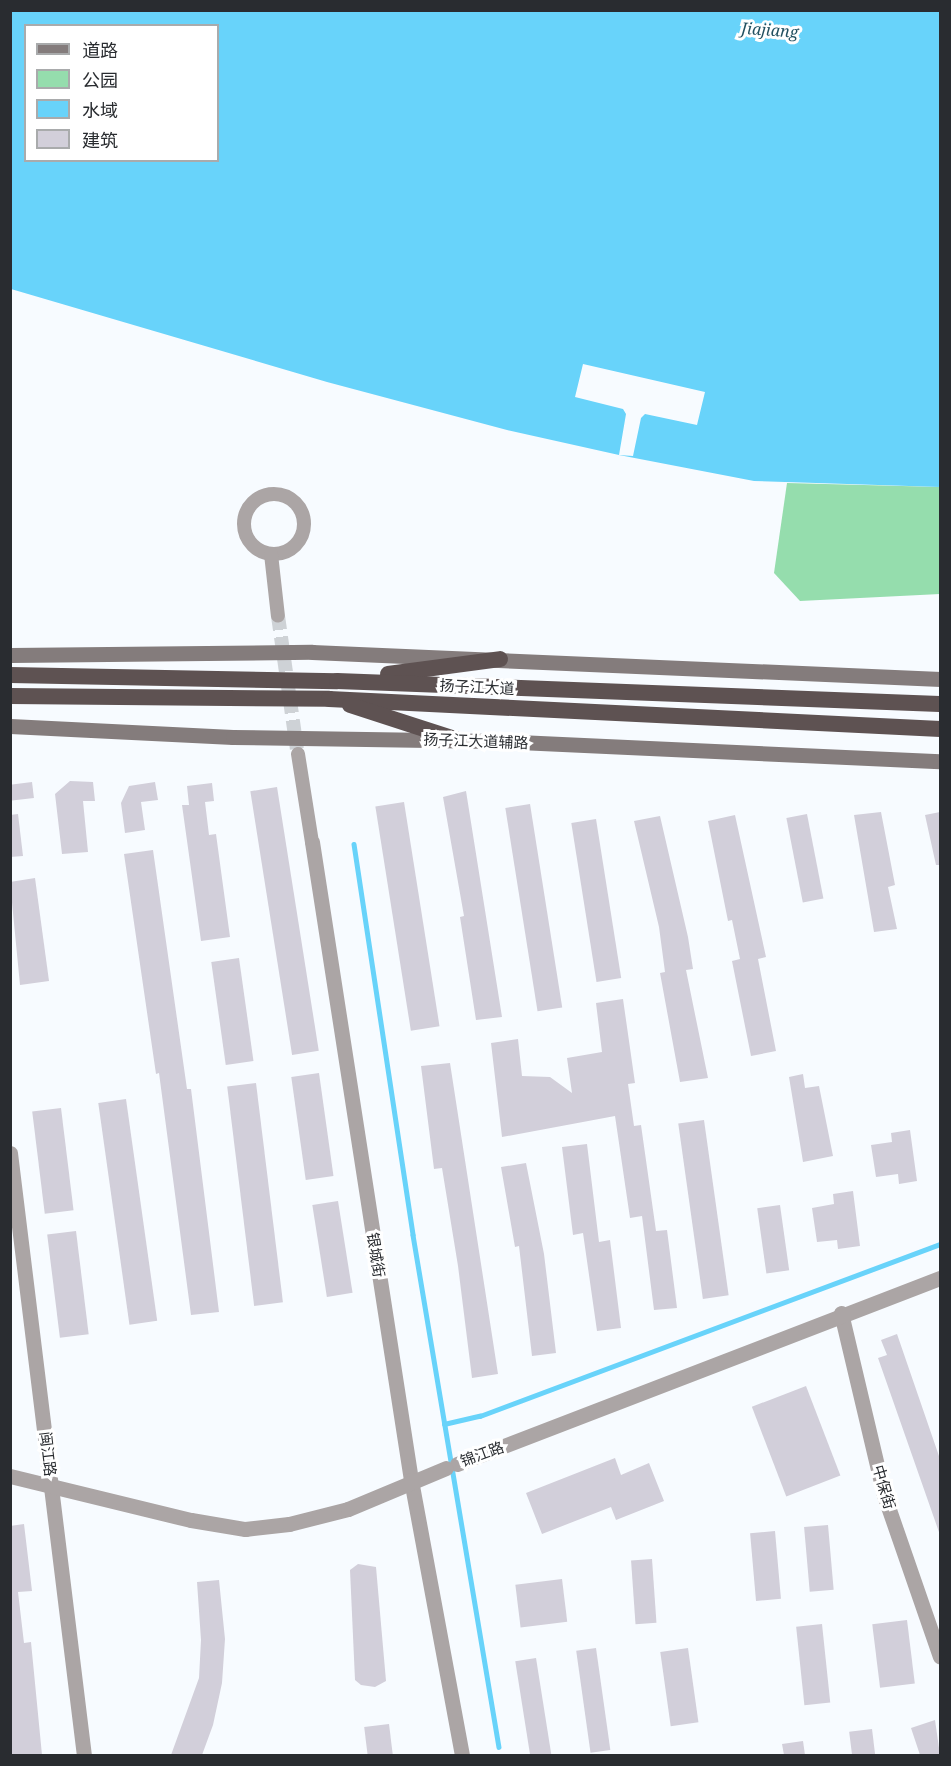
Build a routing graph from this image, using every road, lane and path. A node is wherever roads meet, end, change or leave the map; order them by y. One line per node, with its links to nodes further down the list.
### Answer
1 (271, 554): 1 (street); 2 (street)
2 (278, 616)
3 (10, 655): 4 (main road)
4 (500, 659): 6 (main road); 7 (highway)
5 (10, 675): 7 (highway, 扬子江大道)
6 (940, 679)
7 (337, 681): 12 (highway, 扬子江大道)
8 (10, 696): 9 (highway, 扬子江大道)
9 (70, 697): 10 (highway, 扬子江大道); 11 (highway)
10 (330, 699): 14 (highway, 扬子江大道); 15 (highway)
11 (10, 703)
12 (940, 704)
13 (10, 726): 15 (main road, 扬子江大道辅路)
14 (940, 729)
15 (458, 740): 17 (main road, 扬子江大道辅路)
16 (298, 754): 18 (street, 银城街)
17 (940, 761)
18 (312, 842): 23 (street, 银城街)
19 (10, 1153): 24 (street, 闽江路)
20 (940, 1278): 21 (street, 锦江路)
21 (841, 1313): 23 (street, 锦江路); 25 (street, 中保街)
22 (10, 1476): 24 (street, 锦江路)
23 (411, 1480): 24 (street, 锦江路); 27 (street, 银城街)
24 (52, 1485): 26 (street, 闽江路)
25 (940, 1657)
26 (84, 1755)
27 (462, 1755)

